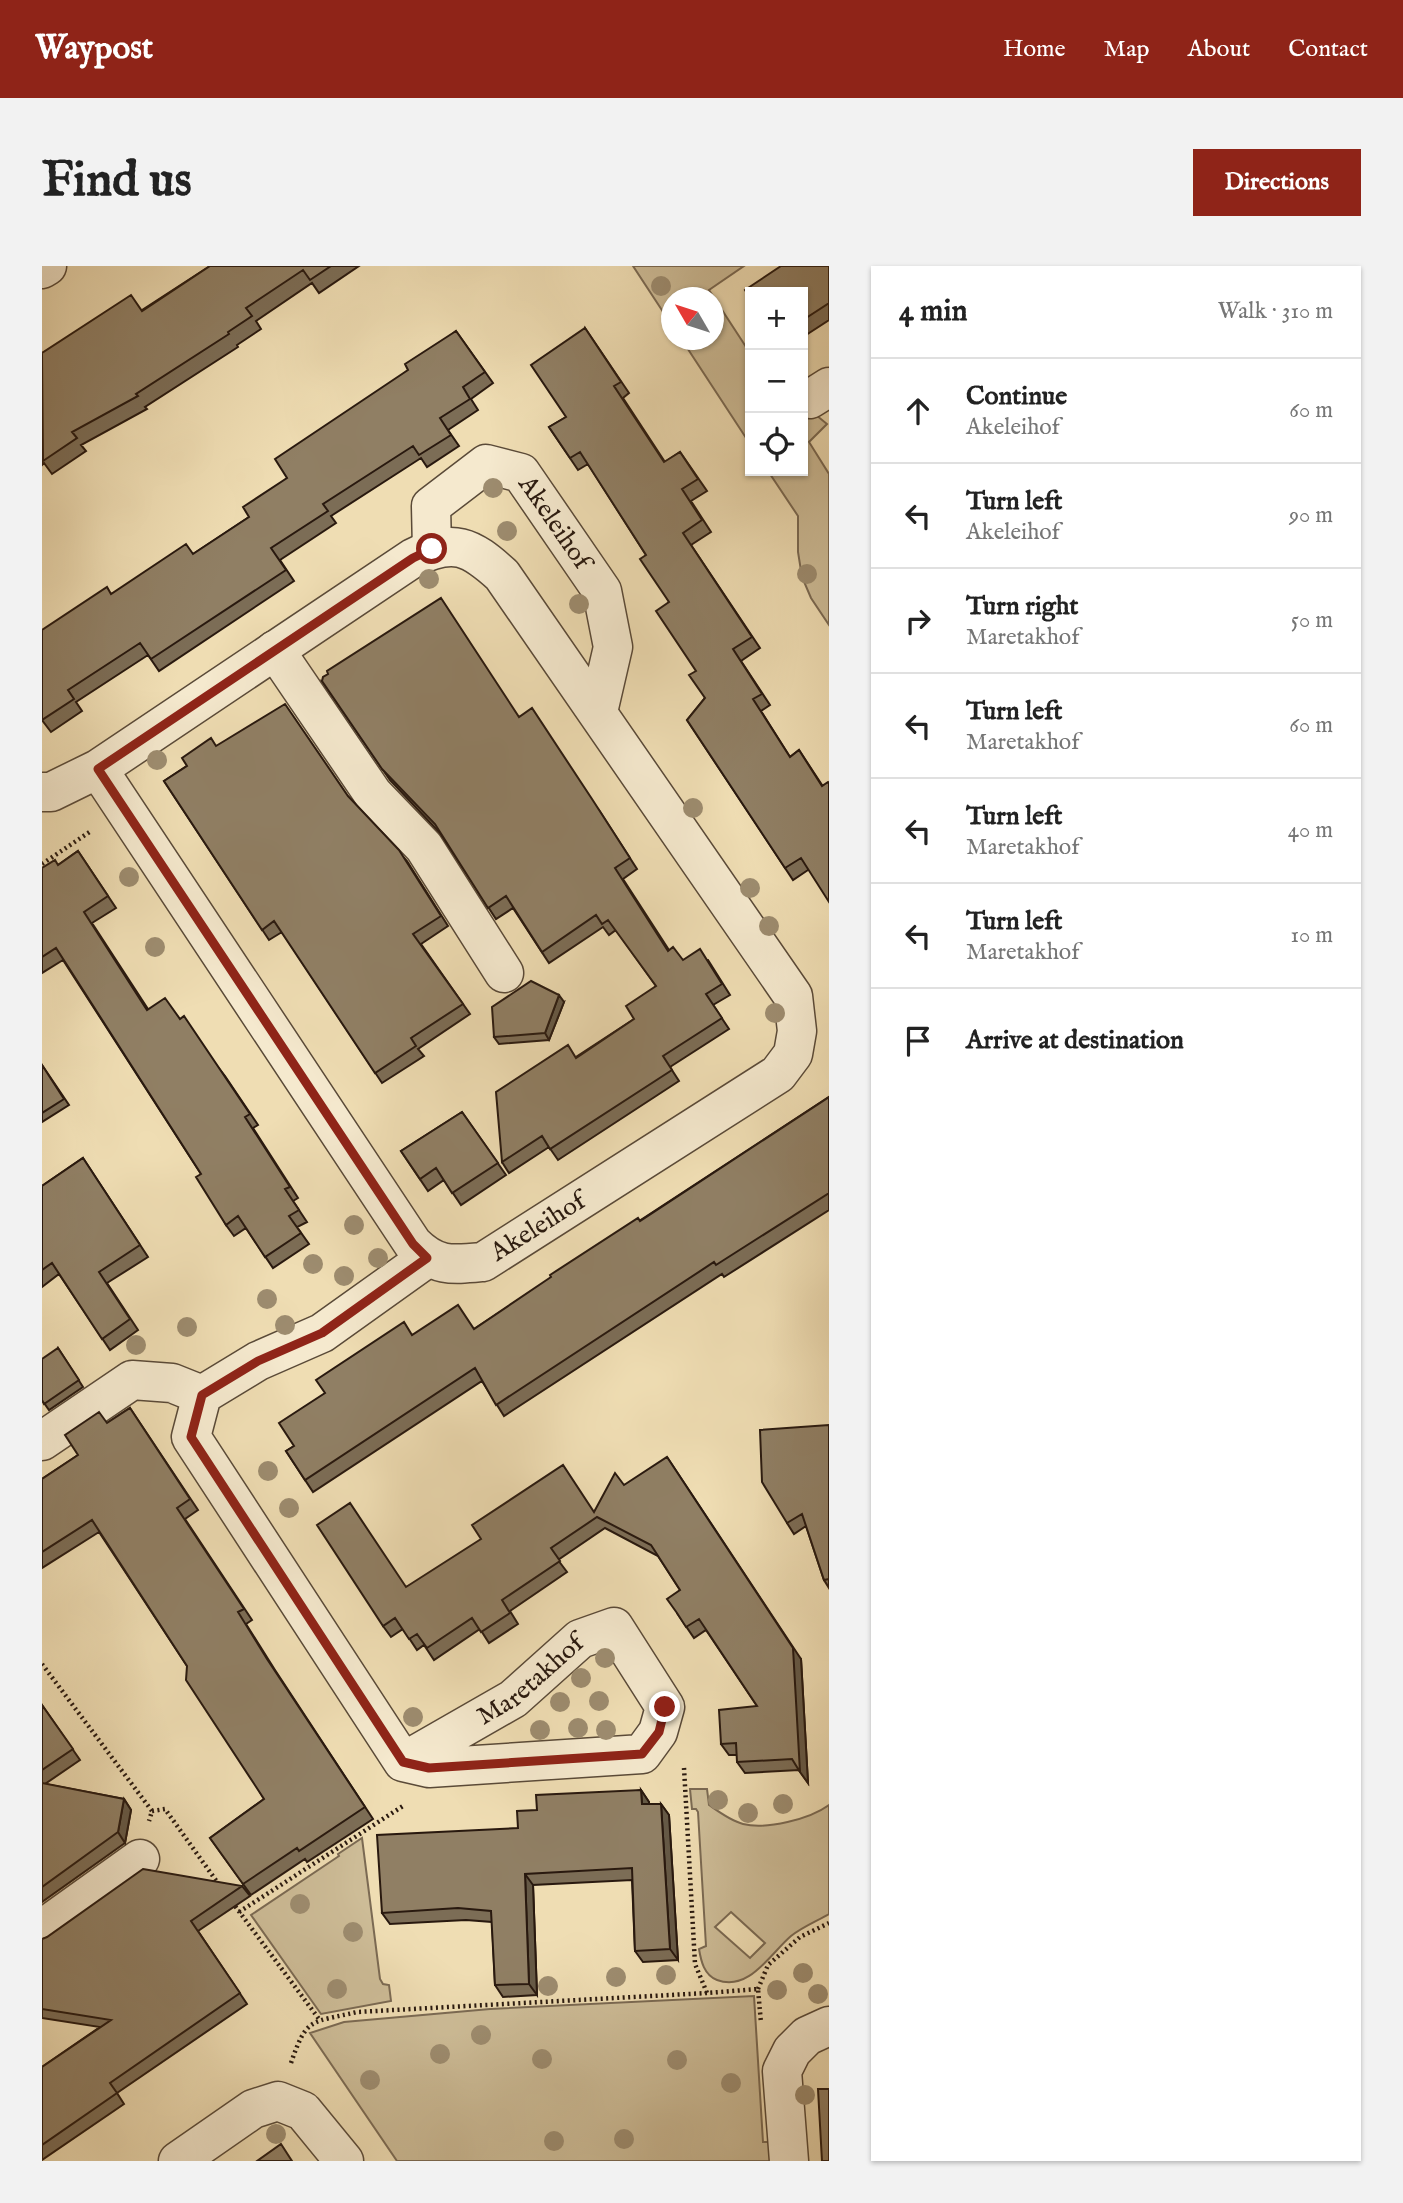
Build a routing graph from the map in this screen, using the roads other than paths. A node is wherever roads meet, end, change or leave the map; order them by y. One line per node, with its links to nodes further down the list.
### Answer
1 (47, 266): 2 (street)
2 (42, 269)
3 (432, 549): 4 (street, Akeleihof); 5 (street, Akeleihof); 5 (street, Akeleihof)
4 (275, 650): 6 (street, Akeleihof); 8 (street)
5 (598, 712): 9 (street, Akeleihof)
6 (98, 769): 7 (street, Akeleihof); 9 (street)
7 (42, 792)
8 (504, 973)
9 (427, 1258): 10 (street)
10 (202, 1395): 11 (street); 12 (street)
11 (42, 1441)
12 (416, 1765): 12 (street, Maretakhof)
13 (141, 1859): 14 (street)
14 (42, 1929)
15 (818, 2031): 18 (street)
16 (178, 2161): 17 (street)
17 (344, 2161)
18 (789, 2161)

